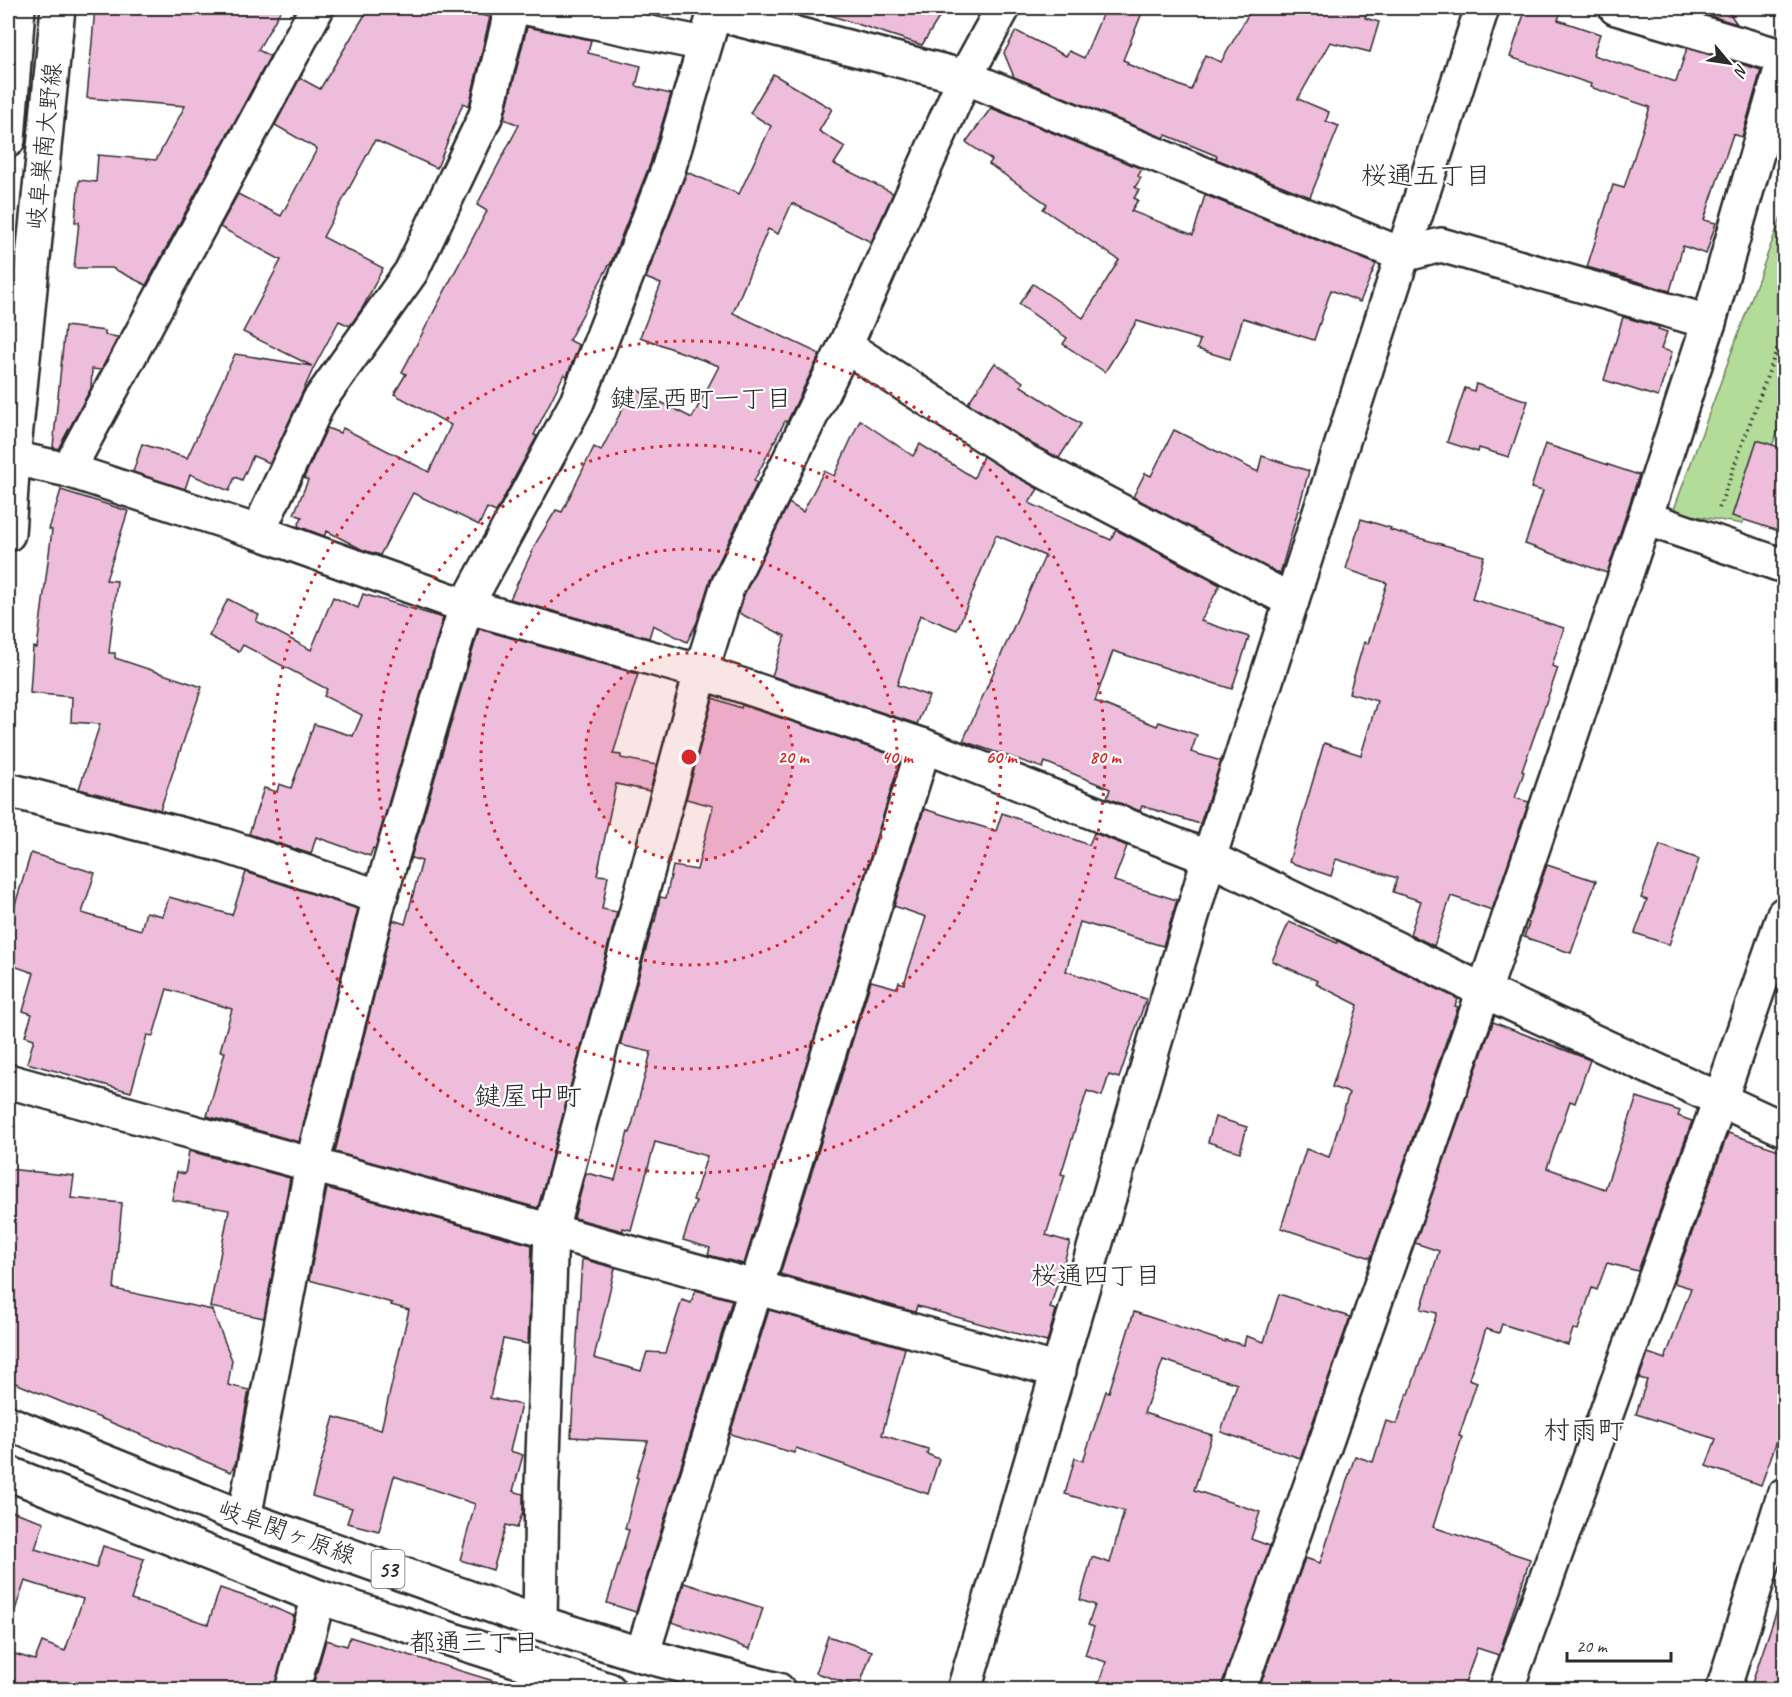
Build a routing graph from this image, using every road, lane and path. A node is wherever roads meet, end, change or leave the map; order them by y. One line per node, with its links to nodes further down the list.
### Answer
1 (18, 8): 13 (street, 岐阜巣南大野線)
2 (58, 8): 18 (street, 岐阜巣南大野線)
3 (317, 8): 19 (street)
4 (512, 8): 21 (street)
5 (527, 8): 10 (street)
6 (1003, 8): 12 (street)
7 (1482, 8): 14 (street)
8 (1616, 8): 11 (street)
9 (715, 10): 10 (street); 12 (street)
10 (704, 44): 26 (street)
11 (1785, 58): 15 (street)
12 (965, 76): 14 (street); 17 (street)
13 (8, 140)
14 (1403, 255): 15 (street); 25 (street)
15 (1710, 322): 20 (street)
16 (1785, 330): 23 (path)
17 (845, 346): 25 (street); 27 (street)
18 (10, 456): 19 (street); 22 (street, 岐阜巣南大野線)
19 (68, 470): 21 (street)
20 (1645, 518): 23 (street); 33 (street)
21 (258, 532): 26 (street)
22 (8, 534)
23 (1707, 539): 24 (street)
24 (1785, 566)
25 (1292, 601): 30 (street)
26 (466, 606): 27 (street); 31 (street)
27 (701, 672): 28 (street); 38 (street)
28 (924, 746): 30 (street); 39 (street)
29 (8, 790): 31 (street)
30 (1209, 858): 33 (street); 40 (street)
31 (380, 897): 37 (street)
32 (1785, 914): 35 (street)
33 (1484, 991): 35 (street); 53 (street)
34 (8, 1081): 37 (street)
35 (1720, 1100): 36 (street); 54 (street)
36 (1785, 1129)
37 (312, 1165): 38 (street); 44 (street)
38 (551, 1230): 39 (street); 46 (street)
39 (756, 1287): 40 (street); 47 (street)
40 (1059, 1371): 52 (street)
41 (8, 1423): 44 (street, 岐阜関ヶ原線 / 53)
42 (8, 1473): 45 (street, 岐阜関ヶ原線 / 53)
43 (1785, 1495): 55 (street)
44 (244, 1518): 46 (street, 岐阜関ヶ原線 / 53)
45 (319, 1597): 48 (street, 岐阜関ヶ原線 / 53); 49 (street)
46 (540, 1623): 47 (street, 岐阜関ヶ原線 / 53)
47 (642, 1655): 51 (street, 岐阜関ヶ原線 / 53)
48 (563, 1682): 50 (street, 岐阜関ヶ原線 / 53)
49 (292, 1689)
50 (609, 1689)
51 (778, 1689)
52 (964, 1689)
53 (1239, 1689)
54 (1506, 1689)
55 (1723, 1689)

